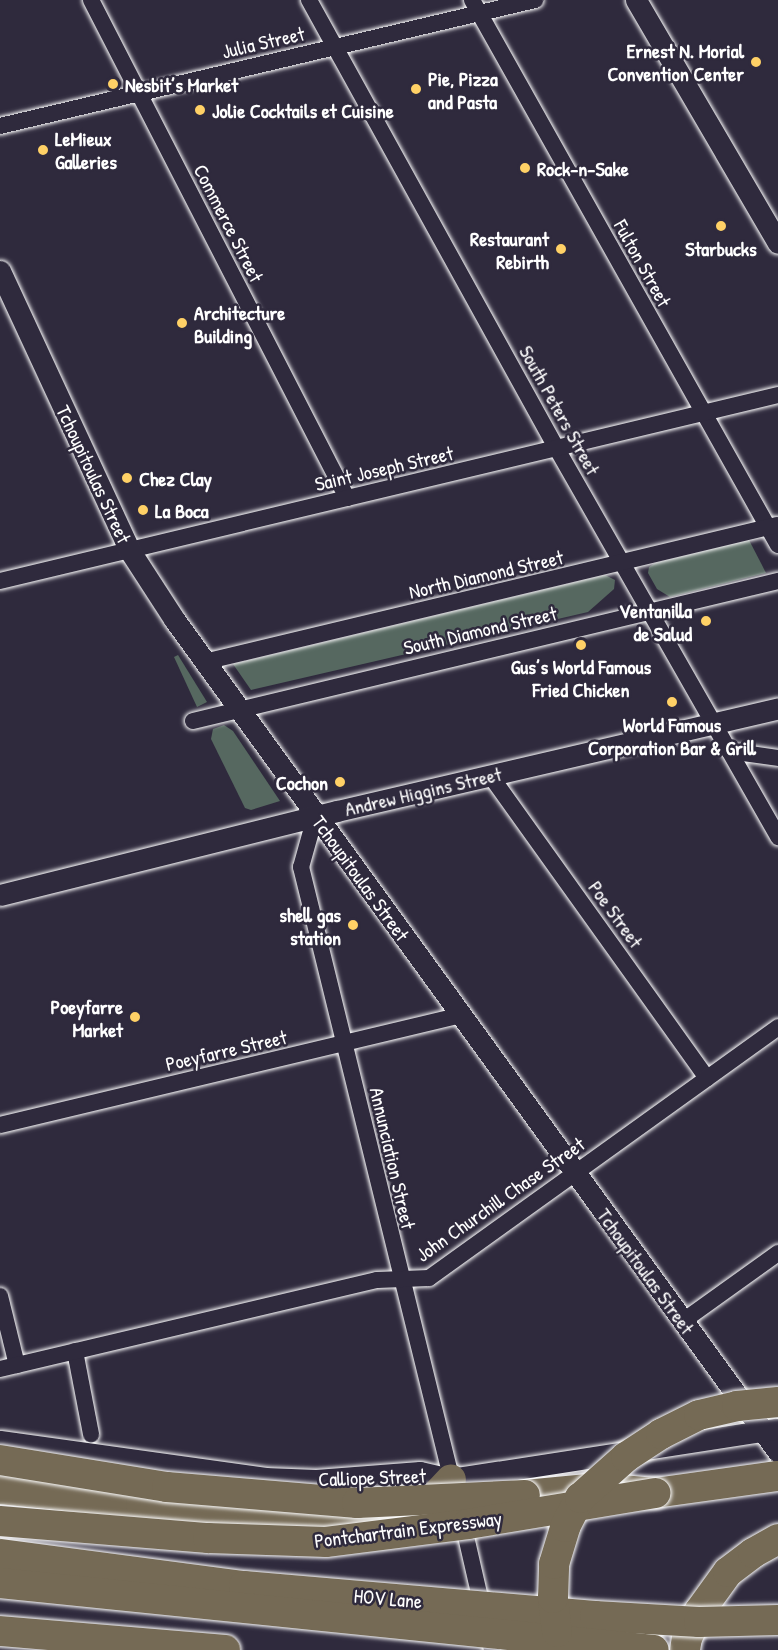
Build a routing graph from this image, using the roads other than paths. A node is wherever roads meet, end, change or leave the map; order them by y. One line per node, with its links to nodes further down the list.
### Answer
1 (91, 0): 7 (street, Commerce Street)
2 (309, 0): 6 (street, South Peters Street)
3 (535, 0): 5 (street, Julia Street)
4 (636, 0): 9 (street)
5 (475, 7): 6 (street, Julia Street); 12 (street, Fulton Street)
6 (335, 47): 7 (street, Julia Street); 13 (street, South Peters Street)
7 (138, 93): 8 (street, Julia Street); 14 (street, Commerce Street)
8 (0, 126)
9 (778, 243)
10 (0, 271): 17 (street, Tchoupitoulas Street)
11 (778, 395): 12 (street, Saint Joseph Street)
12 (704, 414): 13 (street, Saint Joseph Street); 15 (street, Fulton Street)
13 (557, 449): 14 (street, Saint Joseph Street); 18 (street, South Peters Street)
14 (347, 498): 17 (street, Saint Joseph Street)
15 (773, 526): 16 (street, Fulton Street); 18 (street, North Diamond Street)
16 (778, 545)
17 (130, 551): 19 (street, Saint Joseph Street); 22 (street, Tchoupitoulas Street)
18 (622, 564): 21 (street, South Peters Street); 22 (street, North Diamond Street)
19 (0, 581)
20 (778, 581): 21 (street, South Diamond Street)
21 (649, 611): 24 (street, South Diamond Street); 26 (street, South Peters Street)
22 (204, 662): 24 (street, Tchoupitoulas Street)
23 (778, 708): 26 (street, Andrew Higgins Street)
24 (238, 709): 25 (street, South Diamond Street); 30 (street, Tchoupitoulas Street)
25 (193, 721)
26 (712, 723): 27 (street, South Peters Street); 29 (street, Andrew Higgins Street)
27 (729, 751): 28 (street); 31 (street, South Peters Street)
28 (778, 758)
29 (490, 775): 30 (street, Andrew Higgins Street); 36 (street, Poe Street)
30 (315, 817): 32 (street, Andrew Higgins Street); 33 (street, Tchoupitoulas Street); 35 (street, Annunciation Street)
31 (778, 837)
32 (0, 895)
33 (461, 1015): 35 (street, Poeyfarre Street); 38 (street, Tchoupitoulas Street)
34 (778, 1027): 36 (street, John Churchill Chase Street)
35 (344, 1043): 37 (street, Poeyfarre Street); 40 (street, Annunciation Street)
36 (707, 1078): 38 (street, John Churchill Chase Street)
37 (0, 1125)
38 (576, 1174): 40 (street, John Churchill Chase Street); 42 (street, Tchoupitoulas Street)
39 (778, 1253): 42 (street)
40 (401, 1281): 43 (street, John Churchill Chase Street); 53 (street, Annunciation Street)
41 (0, 1296): 44 (street)
42 (682, 1321): 47 (street, Tchoupitoulas Street)
43 (75, 1351): 44 (street, John Churchill Chase Street); 48 (street)
44 (17, 1365): 45 (street, John Churchill Chase Street)
45 (0, 1369)
46 (778, 1402): 64 (highway, bridge)
47 (771, 1430): 50 (street, Tchoupitoulas Street); 53 (street, Calliope Street)
48 (91, 1434)
49 (0, 1441): 53 (street, Calliope Street)
50 (778, 1452)
51 (0, 1460): 55 (highway, bridge)
52 (778, 1476): 55 (highway, Pontchartrain Expressway)
53 (451, 1479): 54 (highway); 63 (street, Annunciation Street)
54 (0, 1489)
55 (655, 1493): 56 (highway, Pontchartrain Expressway, bridge)
56 (0, 1521)
57 (778, 1539): 66 (highway)
58 (0, 1554): 60 (highway, HOV Lane, bridge)
59 (0, 1583): 65 (highway, bridge)
60 (778, 1620)
61 (0, 1631): 62 (highway)
62 (225, 1650)
63 (492, 1650)
64 (560, 1650)
65 (654, 1650)
66 (685, 1650)

